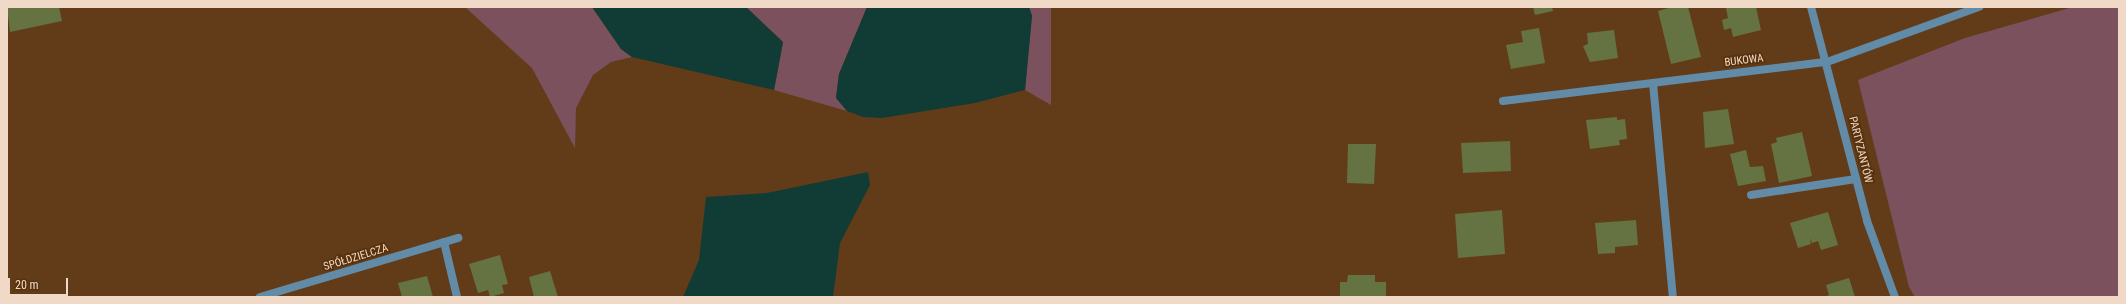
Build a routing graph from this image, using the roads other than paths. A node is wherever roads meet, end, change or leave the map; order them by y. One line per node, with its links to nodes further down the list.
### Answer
1 (1811, 7): 3 (street, PARTYZANTÓW)
2 (1979, 7): 3 (street, BUKOWA)
3 (1827, 62): 4 (street, BUKOWA); 6 (street, PARTYZANTÓW)
4 (1653, 83): 5 (street, BUKOWA); 12 (street)
5 (1503, 102)
6 (1856, 179): 7 (street); 13 (street, PARTYZANTÓW)
7 (1751, 195)
8 (458, 238): 9 (street, SPÓŁDZIELCZA)
9 (444, 242): 10 (street, SPÓŁDZIELCZA); 11 (street)
10 (260, 297)
11 (457, 297)
12 (1673, 297)
13 (1895, 297)

